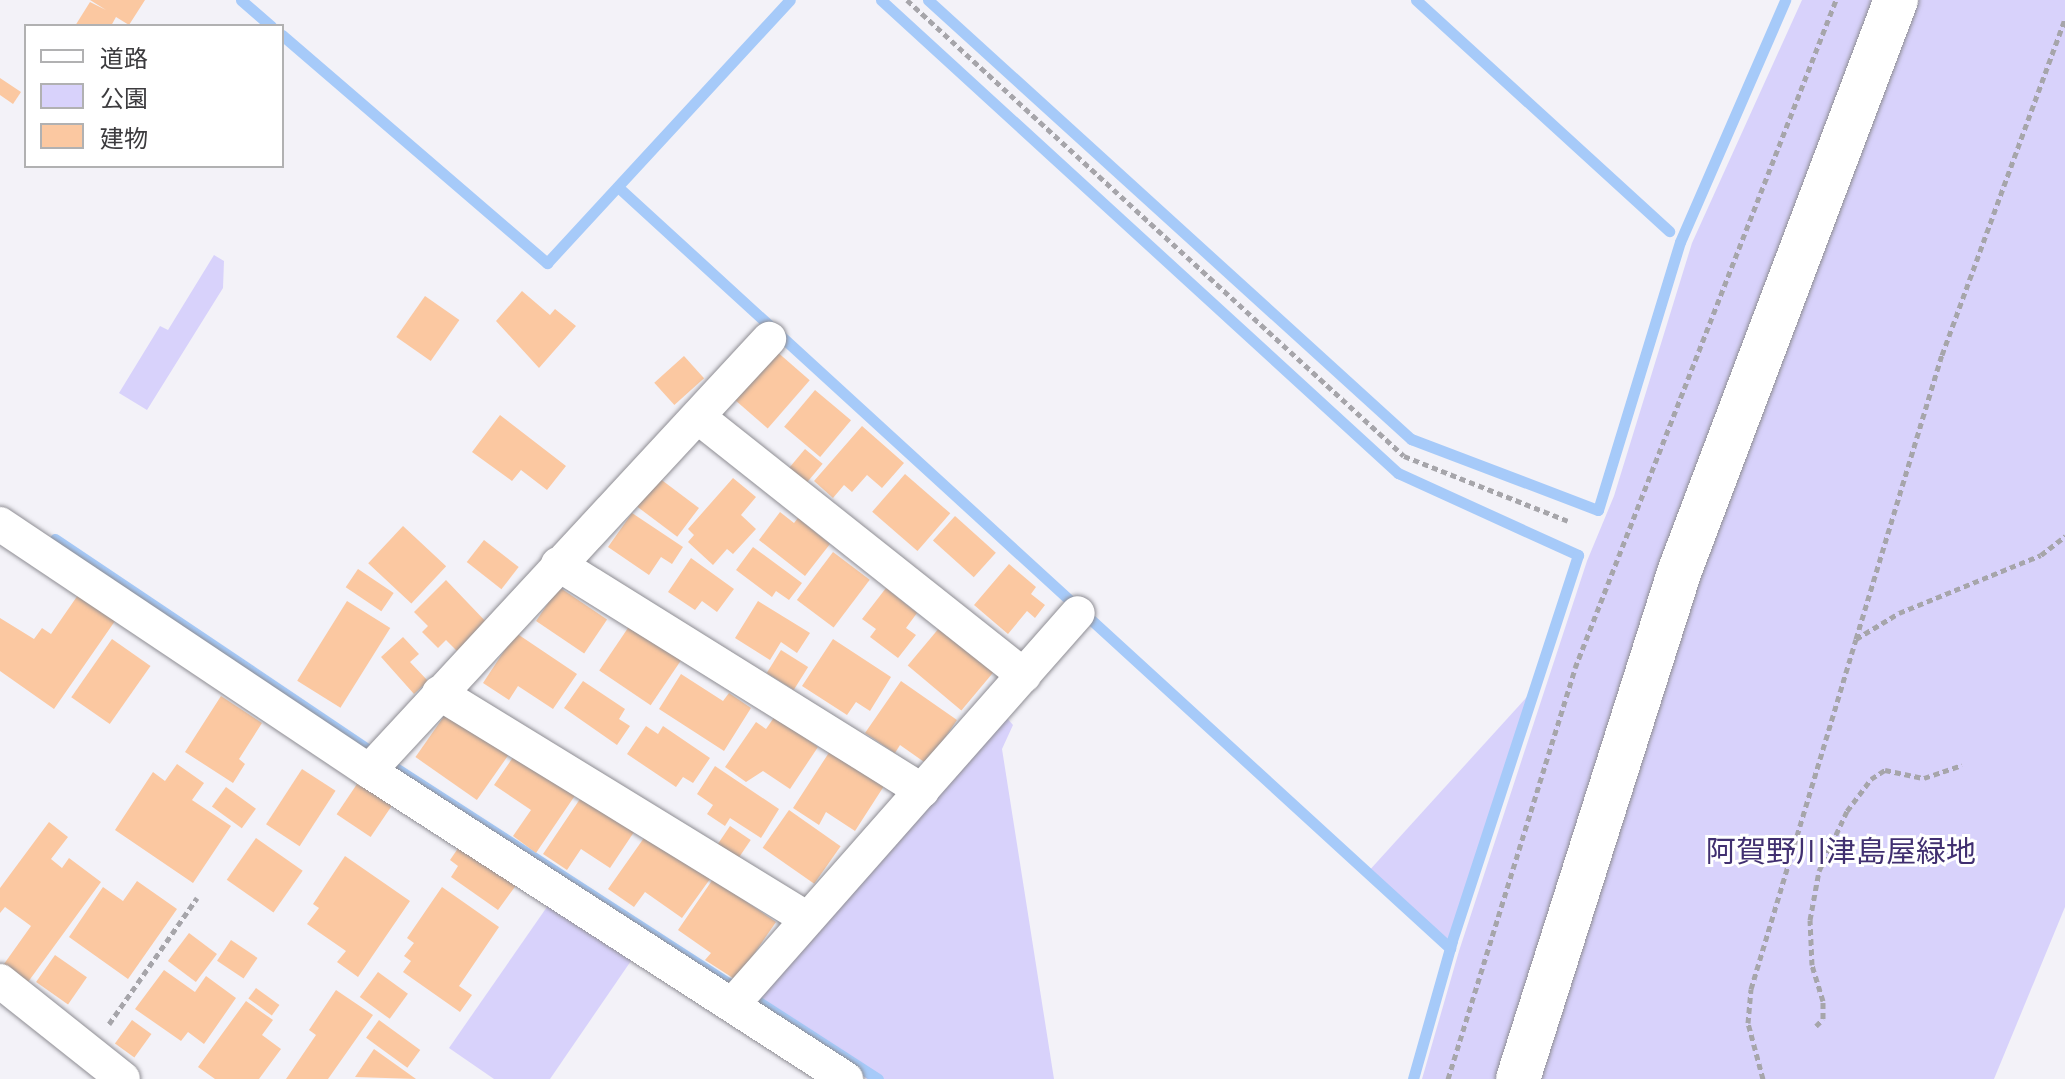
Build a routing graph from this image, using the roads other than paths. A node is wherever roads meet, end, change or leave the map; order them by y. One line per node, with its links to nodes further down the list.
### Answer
1 (1896, 0): 16 (street)
2 (769, 339): 3 (street)
3 (698, 417): 5 (street); 7 (street)
4 (0, 524): 9 (street)
5 (558, 564): 8 (street); 10 (street)
6 (1078, 613): 7 (street)
7 (1024, 675): 10 (street)
8 (439, 693): 9 (street); 11 (street)
9 (369, 771): 13 (street)
10 (922, 791): 11 (street)
11 (805, 917): 13 (street)
12 (0, 981): 14 (street)
13 (733, 1004): 15 (street)
14 (123, 1079)
15 (846, 1079)
16 (1518, 1079)

